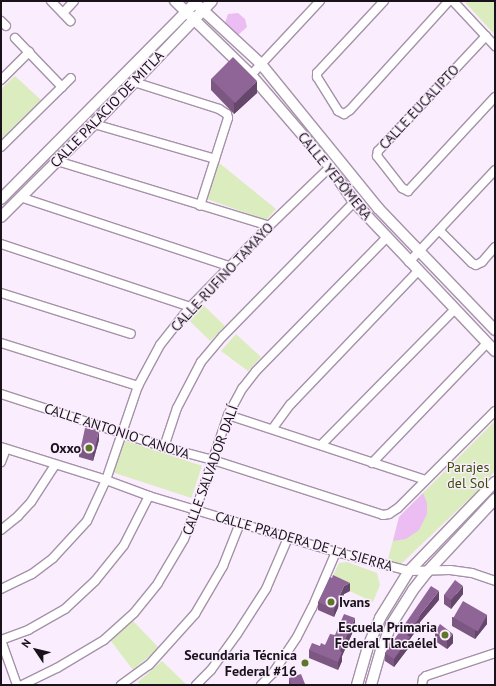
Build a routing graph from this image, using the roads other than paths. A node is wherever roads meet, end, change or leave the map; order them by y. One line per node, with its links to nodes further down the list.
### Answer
1 (51, 1): 12 (street)
2 (74, 1): 12 (street)
3 (175, 1): 11 (main road, CALLE YEPÓMERA)
4 (212, 1): 10 (main road, CALLE PALACIO DE MITLA)
5 (320, 1): 19 (street)
6 (384, 1): 7 (street)
7 (449, 1)
8 (453, 1): 15 (street)
9 (195, 2): 10 (main road, CALLE YEPÓMERA); 11 (main road, CALLE PALACIO DE MITLA)
10 (203, 11): 13 (main road, CALLE PALACIO DE MITLA); 19 (main road, CALLE YEPÓMERA)
11 (186, 12): 13 (main road, CALLE YEPÓMERA); 33 (main road, CALLE PALACIO DE MITLA)
12 (62, 13): 14 (street)
13 (194, 19): 20 (main road, CALLE YEPÓMERA); 23 (main road, CALLE PALACIO DE MITLA)
14 (70, 21)
15 (486, 36): 17 (street); 25 (street, CALLE EUCALIPTO)
16 (15, 38): 18 (street)
17 (495, 46)
18 (29, 52): 22 (street); 24 (street)
19 (261, 64): 20 (street); 42 (main road, CALLE YEPÓMERA)
20 (251, 75): 30 (main road, CALLE YEPÓMERA)
21 (71, 78): 24 (street)
22 (1, 80)
23 (134, 82): 26 (main road, CALLE PALACIO DE MITLA); 28 (street)
24 (62, 87): 27 (street)
25 (495, 97)
26 (94, 124): 28 (street); 29 (main road, CALLE PALACIO DE MITLA)
27 (1, 148)
28 (215, 160): 35 (street)
29 (57, 161): 32 (main road, CALLE PALACIO DE MITLA); 35 (street)
30 (330, 167): 34 (main road, CALLE YEPÓMERA); 37 (street, CALLE RUFINO TAMAYO)
31 (495, 170): 38 (street)
32 (20, 197): 36 (main road, CALLE PALACIO DE MITLA); 44 (street)
33 (1, 199)
34 (354, 202): 39 (main road, CALLE YEPÓMERA); 62 (street)
35 (200, 206): 37 (street)
36 (2, 215)
37 (269, 226): 44 (street, CALLE RUFINO TAMAYO)
38 (440, 231): 41 (street); 42 (street)
39 (387, 237): 43 (main road, CALLE YEPÓMERA); 57 (street, CALLE SALVADOR DALÍ)
40 (1, 244): 47 (street)
41 (495, 247)
42 (419, 251): 43 (street); 49 (main road, CALLE YEPÓMERA)
43 (409, 262): 45 (main road, CALLE YEPÓMERA)
44 (229, 266): 47 (street, CALLE RUFINO TAMAYO)
45 (418, 271): 48 (main road, CALLE YEPÓMERA); 58 (street)
46 (1, 293): 50 (street)
47 (190, 307): 54 (street, CALLE RUFINO TAMAYO)
48 (454, 309): 52 (main road, CALLE YEPÓMERA); 60 (street)
49 (494, 325)
50 (131, 334)
51 (1, 343): 54 (street)
52 (487, 343): 53 (main road, CALLE YEPÓMERA); 65 (street)
53 (495, 351)
54 (138, 386): 59 (street, CALLE RUFINO TAMAYO)
55 (1, 394): 59 (street, CALLE ANTONIO CANOVA)
56 (495, 411): 68 (street, CALLE ANTONIO CANOVA)
57 (228, 415): 58 (street); 63 (street, CALLE SALVADOR DALÍ)
58 (273, 428): 60 (street)
59 (122, 432): 62 (street, CALLE ANTONIO CANOVA); 67 (street, CALLE RUFINO TAMAYO)
60 (321, 445): 65 (street)
61 (4, 448): 64 (street); 66 (street, CALLE PRADERA DE LA SIERRA)
62 (164, 448): 63 (street, CALLE ANTONIO CANOVA)
63 (212, 460): 68 (street, CALLE ANTONIO CANOVA); 72 (street, CALLE SALVADOR DALÍ)
64 (1, 462)
65 (372, 463): 68 (street)
66 (56, 464): 67 (street, CALLE PRADERA DE LA SIERRA); 74 (street)
67 (106, 480): 70 (street, CALLE PRADERA DE LA SIERRA); 80 (street, CALLE RUFINO TAMAYO)
68 (426, 480)
69 (495, 482): 77 (main road)
70 (149, 496): 72 (street, CALLE PRADERA DE LA SIERRA); 81 (street)
71 (495, 499): 78 (main road)
72 (196, 509): 73 (street, CALLE PRADERA DE LA SIERRA); 85 (street, CALLE SALVADOR DALÍ)
73 (240, 523): 75 (street, CALLE PRADERA DE LA SIERRA); 86 (street)
74 (1, 530)
75 (288, 538): 76 (street, CALLE PRADERA DE LA SIERRA); 87 (street)
76 (336, 552): 77 (street, CALLE PRADERA DE LA SIERRA); 88 (street)
77 (409, 571): 78 (street, CALLE PRADERA DE LA SIERRA); 89 (main road)
78 (427, 572): 79 (street, CALLE PRADERA DE LA SIERRA); 90 (main road)
79 (495, 581)
80 (1, 589)
81 (1, 640): 84 (street)
82 (495, 653): 83 (street)
83 (422, 682)
84 (17, 685)
85 (22, 685)
86 (121, 685)
87 (196, 685)
88 (261, 685)
89 (357, 685)
90 (371, 685)

